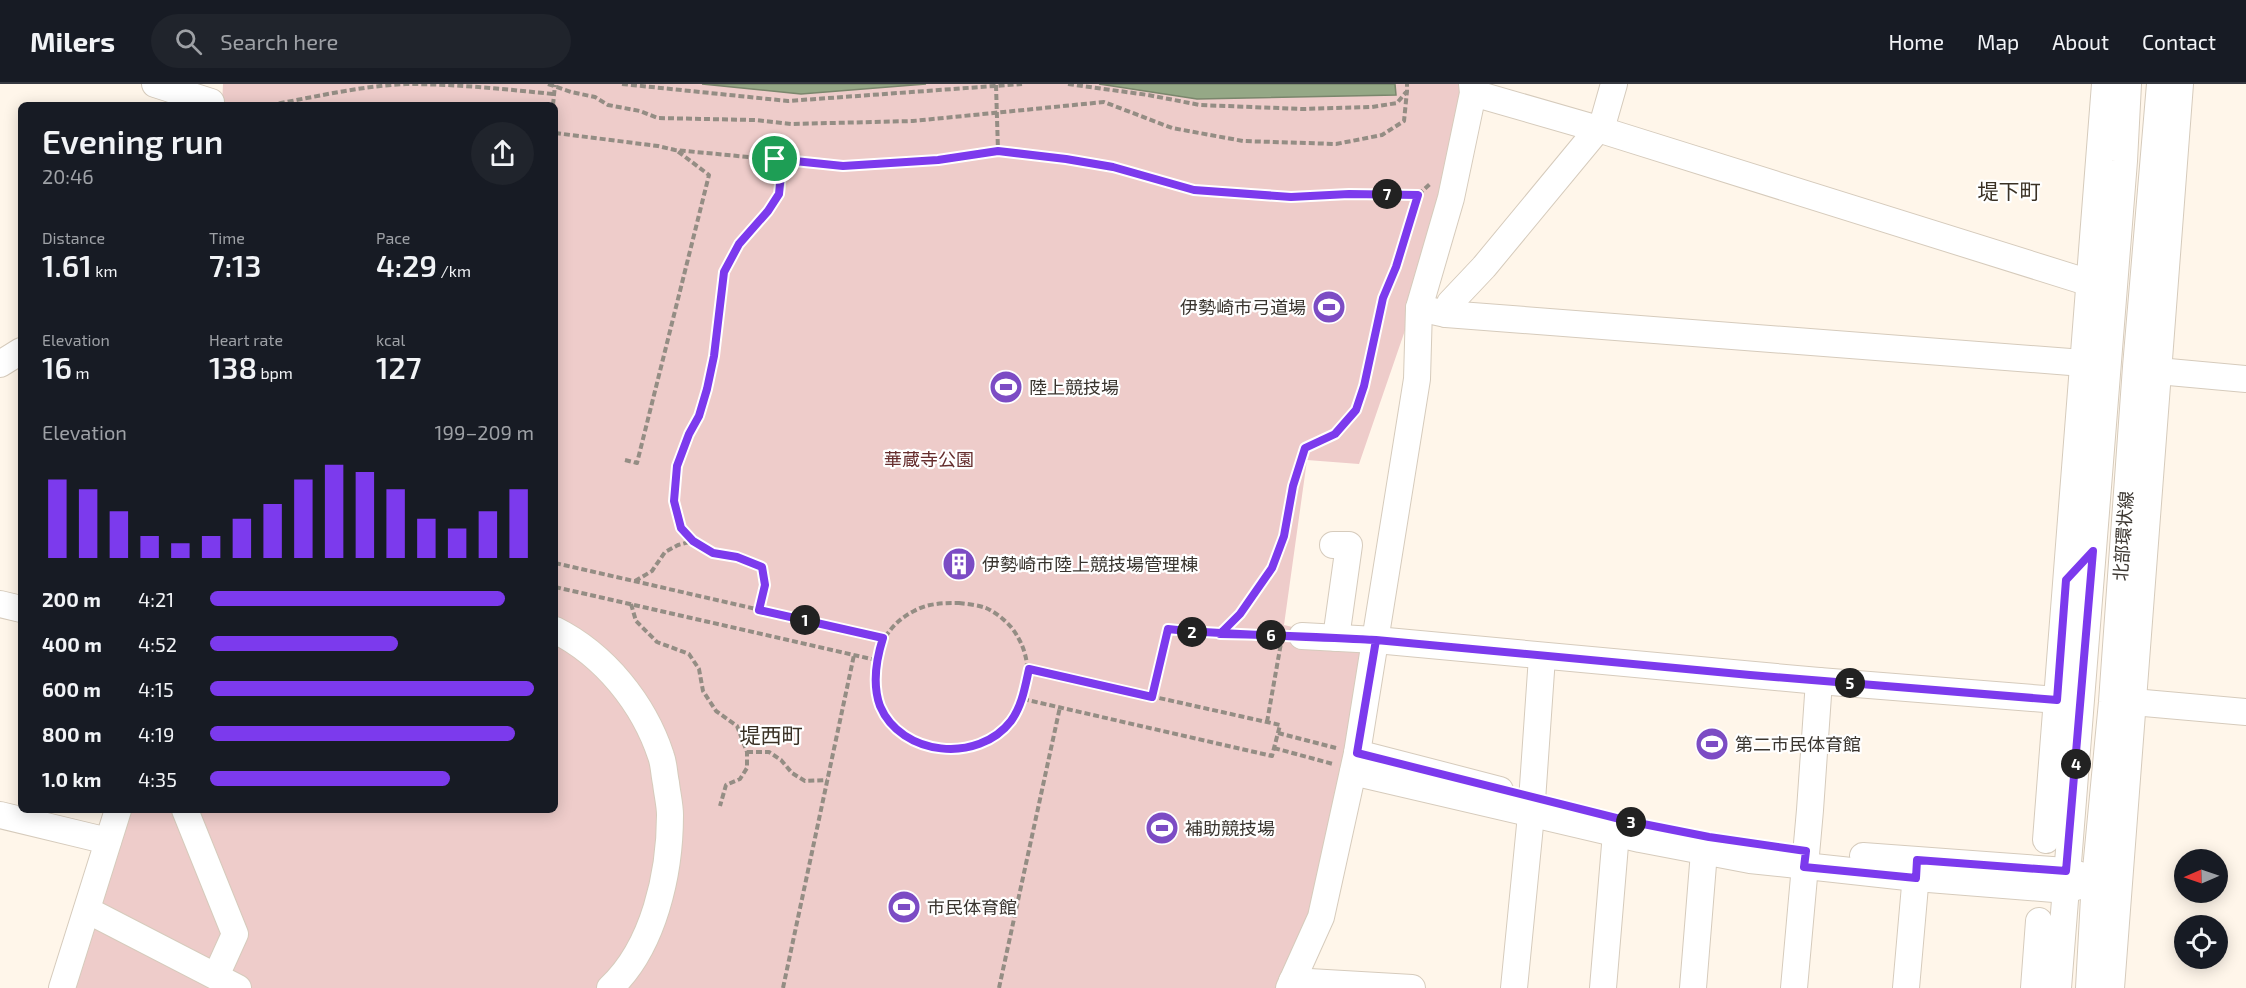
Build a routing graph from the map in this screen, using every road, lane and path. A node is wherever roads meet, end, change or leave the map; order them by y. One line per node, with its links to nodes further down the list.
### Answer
1 (155, 84): 17 (street)
2 (548, 84): 12 (path)
3 (622, 84): 13 (path)
4 (1022, 84): 13 (path)
5 (1068, 84): 15 (path)
6 (1407, 84): 15 (path)
7 (1614, 84): 22 (street)
8 (2105, 84): 31 (street)
9 (2128, 84): 28 (street, 北部環状線)
10 (2160, 84): 21 (street, 北部環状線)
11 (2180, 84): 24 (street)
12 (555, 85): 16 (path); 20 (path)
13 (996, 85): 20 (path)
14 (1472, 89): 22 (street); 33 (street)
15 (1407, 91): 20 (path)
16 (553, 94): 18 (path); 19 (path)
17 (212, 97)
18 (286, 102)
19 (553, 102)
20 (996, 112): 26 (path)
21 (2158, 117): 24 (street); 40 (street, 北部環状線)
22 (1598, 129): 32 (street); 34 (street)
23 (558, 133): 25 (path)
24 (2176, 144): 39 (street)
25 (675, 150): 27 (path); 42 (path)
26 (998, 151): 27 (path); 30 (path)
27 (775, 159): 45 (path)
28 (2124, 161): 31 (street); 43 (street, 北部環状線)
29 (1435, 178): 30 (path)
30 (1418, 195): 58 (path)
31 (2096, 196): 32 (street)
32 (2090, 283): 36 (street)
33 (1419, 308): 34 (street); 62 (street)
34 (1446, 314): 36 (street)
35 (18, 353): 37 (street)
36 (2083, 363): 41 (street)
37 (0, 364)
38 (2246, 379): 39 (street)
39 (2157, 383): 40 (street); 46 (street)
40 (2131, 432): 44 (street, 北部環状線)
41 (2076, 455): 43 (street); 50 (street)
42 (625, 460)
43 (2098, 486): 48 (street, 北部環状線)
44 (2126, 509): 46 (street); 76 (street, 北部環状線)
45 (693, 541): 51 (path); 56 (path)
46 (2145, 544): 72 (street)
47 (1333, 545): 61 (street)
48 (2093, 551): 50 (street); 82 (street, 北部環状線)
49 (558, 564): 51 (path)
50 (2066, 580): 70 (street)
51 (635, 581): 56 (path)
52 (558, 588): 54 (path)
53 (0, 604): 55 (street)
54 (631, 604): 63 (path); 79 (path)
55 (18, 608)
56 (759, 610): 60 (path)
57 (558, 632): 104 (street)
58 (1220, 634): 59 (path); 68 (path)
59 (1292, 636): 61 (street); 74 (path)
60 (883, 638): 65 (path); 66 (path)
61 (1336, 638): 62 (street)
62 (1376, 640): 64 (street); 80 (street)
63 (854, 655): 65 (path); 81 (path)
64 (1542, 657): 67 (street); 84 (street)
65 (876, 660): 69 (path)
66 (1029, 669): 68 (path); 69 (path)
67 (1819, 681): 70 (street); 92 (street)
68 (1152, 697): 74 (path)
69 (1023, 699): 71 (path)
70 (2057, 700): 77 (street)
71 (1060, 707): 78 (path); 106 (path)
72 (2133, 707): 73 (street); 76 (street); 117 (street)
73 (2246, 712)
74 (1267, 722): 75 (path)
75 (1278, 733): 78 (path); 80 (path)
76 (2108, 740): 95 (street, 北部環状線)
77 (2054, 745): 82 (street); 89 (street)
78 (1274, 748): 80 (path)
79 (747, 752): 81 (path); 83 (path)
80 (1346, 759): 84 (street); 101 (street)
81 (827, 780): 105 (path)
82 (2074, 791): 94 (street, 北部環状線)
83 (720, 806)
84 (1532, 806): 88 (street); 92 (street); 108 (street)
85 (117, 813): 90 (street)
86 (186, 813): 100 (street)
87 (0, 815): 90 (street)
88 (1616, 833): 91 (street); 109 (street)
89 (2046, 840)
90 (108, 841): 96 (street)
91 (1704, 852): 92 (street); 110 (street)
92 (1805, 859): 93 (street); 111 (street)
93 (1916, 869): 94 (street); 112 (street)
94 (2066, 880): 95 (street); 99 (street, 北部環状線)
95 (2095, 880): 98 (street, 北部環状線)
96 (87, 910): 100 (street); 102 (street)
97 (2039, 921): 113 (street)
98 (2092, 952): 116 (street, 北部環状線); 117 (street)
99 (2060, 958): 114 (street); 115 (street, 北部環状線)
100 (216, 976): 103 (street)
101 (1290, 985): 107 (street)
102 (62, 988)
103 (238, 988)
104 (610, 988)
105 (783, 988)
106 (999, 988)
107 (1412, 988)
108 (1514, 988)
109 (1603, 988)
110 (1694, 988)
111 (1794, 988)
112 (1906, 988)
113 (2034, 988)
114 (2040, 988)
115 (2058, 988)
116 (2089, 988)
117 (2109, 988)

